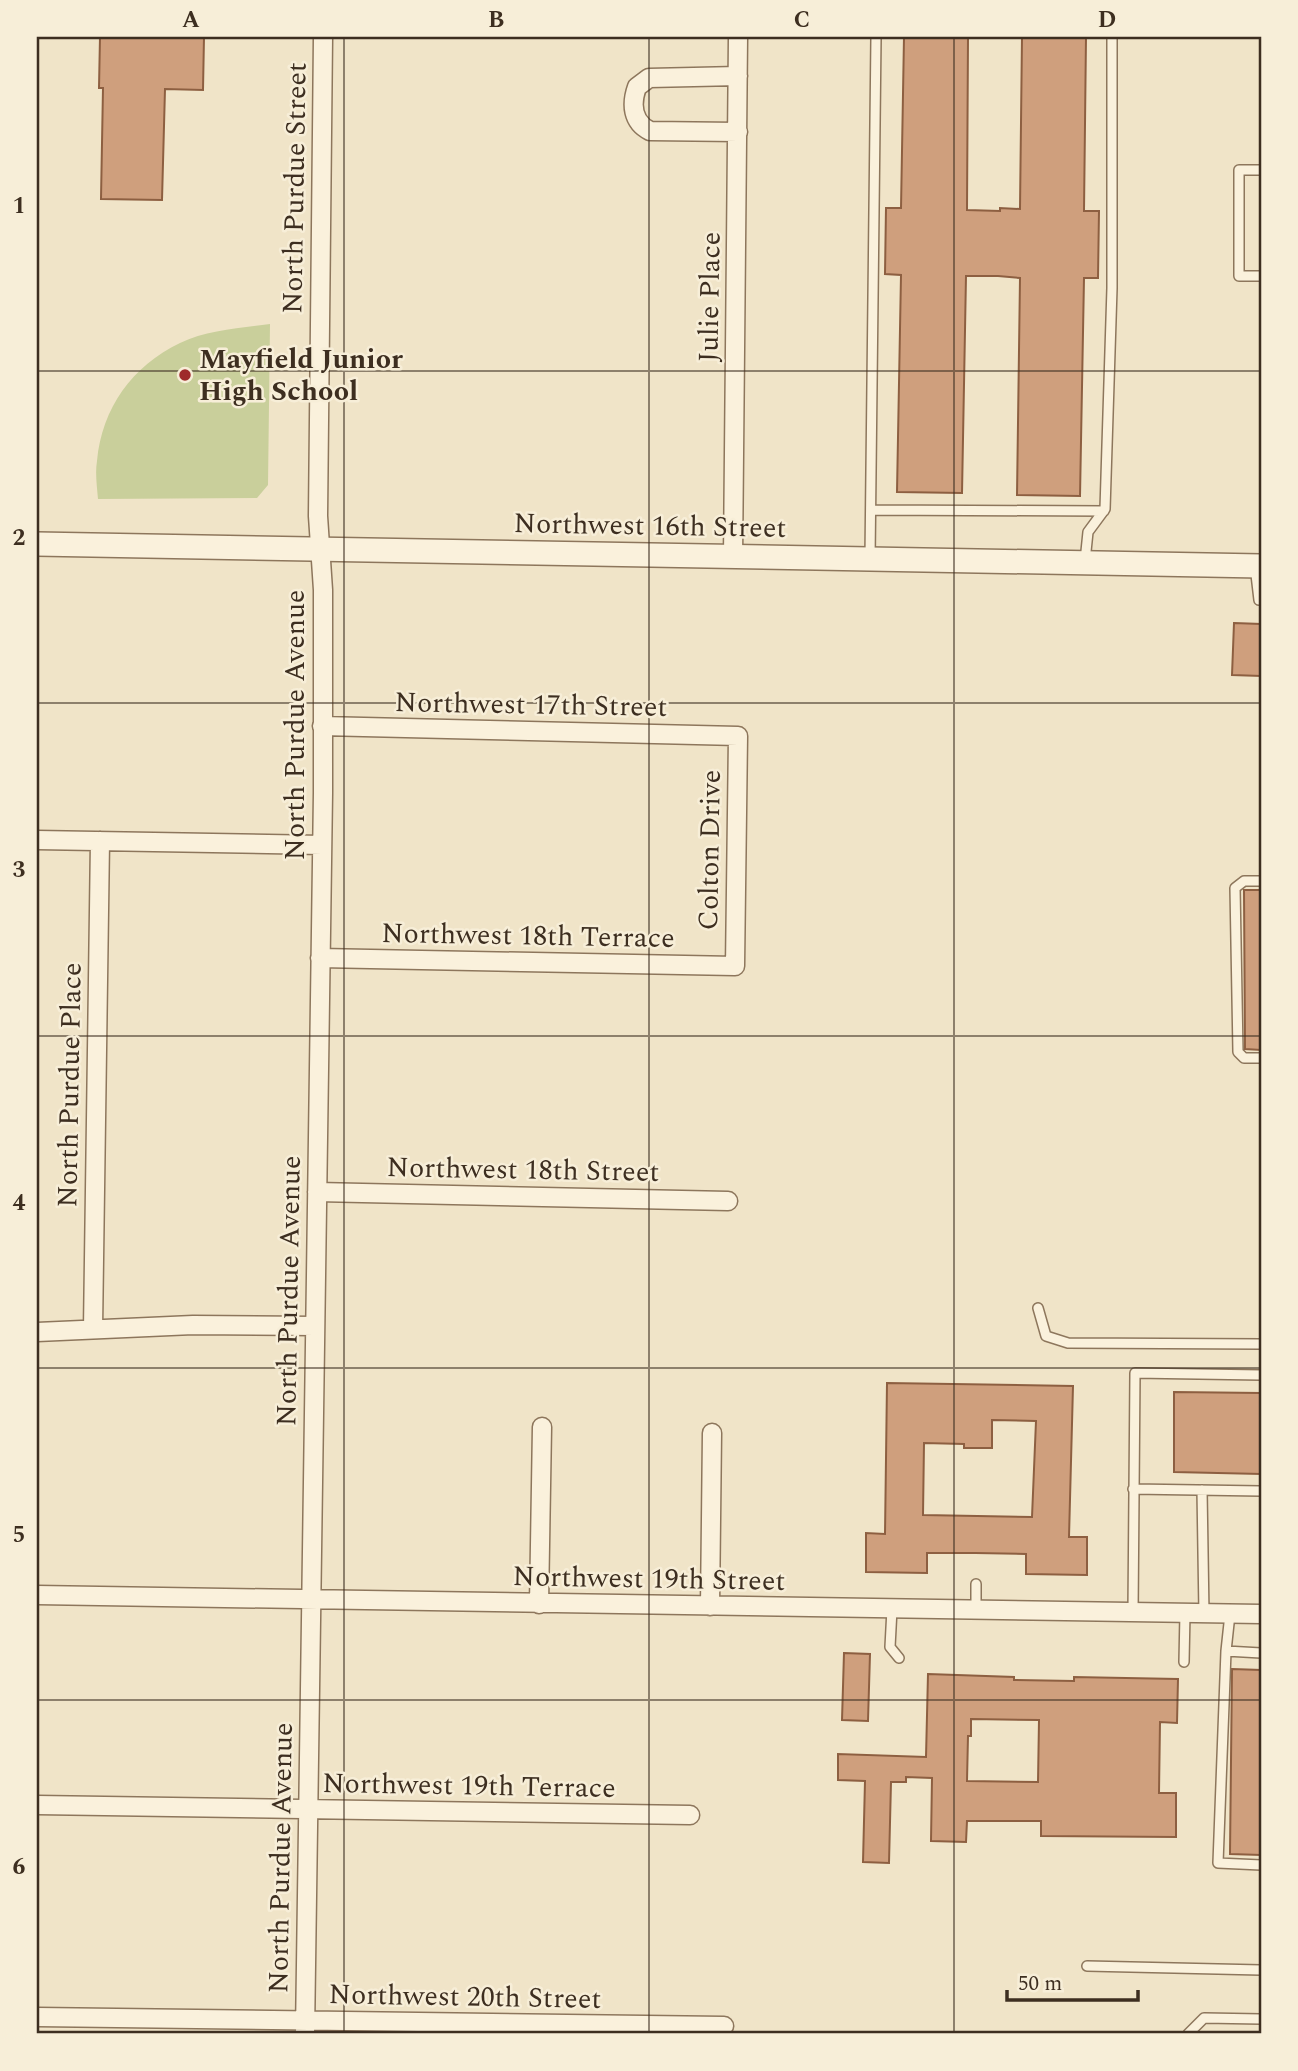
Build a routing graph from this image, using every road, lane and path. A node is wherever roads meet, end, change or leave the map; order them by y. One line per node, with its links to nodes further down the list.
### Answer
1 (323, 37): 12 (street, North Purdue Street)
2 (738, 37): 5 (street, Julie Place)
3 (876, 37): 9 (lane)
4 (1112, 37): 10 (lane)
5 (738, 76): 6 (street, Julie Place); 6 (street)
6 (738, 132): 13 (street, Julie Place)
7 (1261, 170): 8 (lane)
8 (1261, 276)
9 (871, 510): 10 (lane); 14 (lane)
10 (1104, 511): 15 (lane)
11 (37, 544): 12 (street, Northwest 16th Street)
12 (320, 549): 13 (street, Northwest 16th Street); 18 (street, North Purdue Avenue)
13 (733, 558): 14 (street, Northwest 16th Street)
14 (870, 560): 15 (street, Northwest 16th Street)
15 (1085, 563): 16 (street, Northwest 16th Street)
16 (1258, 566): 17 (lane)
17 (1261, 600)
18 (322, 726): 19 (street, Northwest 17th Street); 22 (street, North Purdue Avenue)
19 (738, 736): 25 (street, Colton Drive)
20 (37, 840): 21 (street)
21 (100, 841): 22 (street); 31 (street, North Purdue Place)
22 (322, 845): 24 (street, North Purdue Avenue)
23 (1261, 881): 26 (lane)
24 (320, 958): 25 (street, Northwest 18th Terrace); 27 (street, North Purdue Avenue)
25 (735, 966)
26 (1261, 1058)
27 (317, 1192): 28 (street, Northwest 18th Street); 30 (street, North Purdue Avenue)
28 (728, 1200)
29 (1038, 1308): 33 (lane)
30 (315, 1326): 31 (street); 42 (street, North Purdue Avenue)
31 (93, 1329): 32 (street)
32 (37, 1332)
33 (1261, 1345)
34 (1261, 1375): 37 (lane)
35 (542, 1427): 43 (street)
36 (712, 1433): 44 (street)
37 (1133, 1489): 38 (lane); 47 (lane)
38 (1202, 1490): 39 (lane); 49 (lane)
39 (1261, 1491)
40 (976, 1584): 46 (lane)
41 (37, 1595): 42 (street, Northwest 19th Street)
42 (311, 1600): 43 (street, Northwest 19th Street); 57 (street, North Purdue Avenue)
43 (539, 1604): 44 (street, Northwest 19th Street)
44 (710, 1606): 45 (street, Northwest 19th Street)
45 (892, 1609): 46 (street, Northwest 19th Street); 54 (lane)
46 (976, 1610): 47 (street, Northwest 19th Street)
47 (1133, 1613): 48 (street, Northwest 19th Street)
48 (1185, 1614): 49 (street, Northwest 19th Street); 55 (lane)
49 (1204, 1614): 50 (street, Northwest 19th Street)
50 (1230, 1614): 51 (street, Northwest 19th Street); 52 (lane)
51 (1261, 1614)
52 (1226, 1651): 53 (lane); 59 (lane)
53 (1261, 1653)
54 (899, 1658)
55 (1185, 1662)
56 (37, 1805): 57 (street, Northwest 19th Terrace)
57 (308, 1810): 58 (street, Northwest 19th Terrace); 65 (street, North Purdue Avenue)
58 (690, 1815)
59 (1261, 1864)
60 (1087, 1966): 61 (lane)
61 (1261, 1970)
62 (37, 2017): 65 (street, Northwest 20th Street)
63 (1261, 2019): 66 (lane)
64 (724, 2026): 65 (street, Northwest 20th Street)
65 (305, 2028)
66 (1188, 2034)

